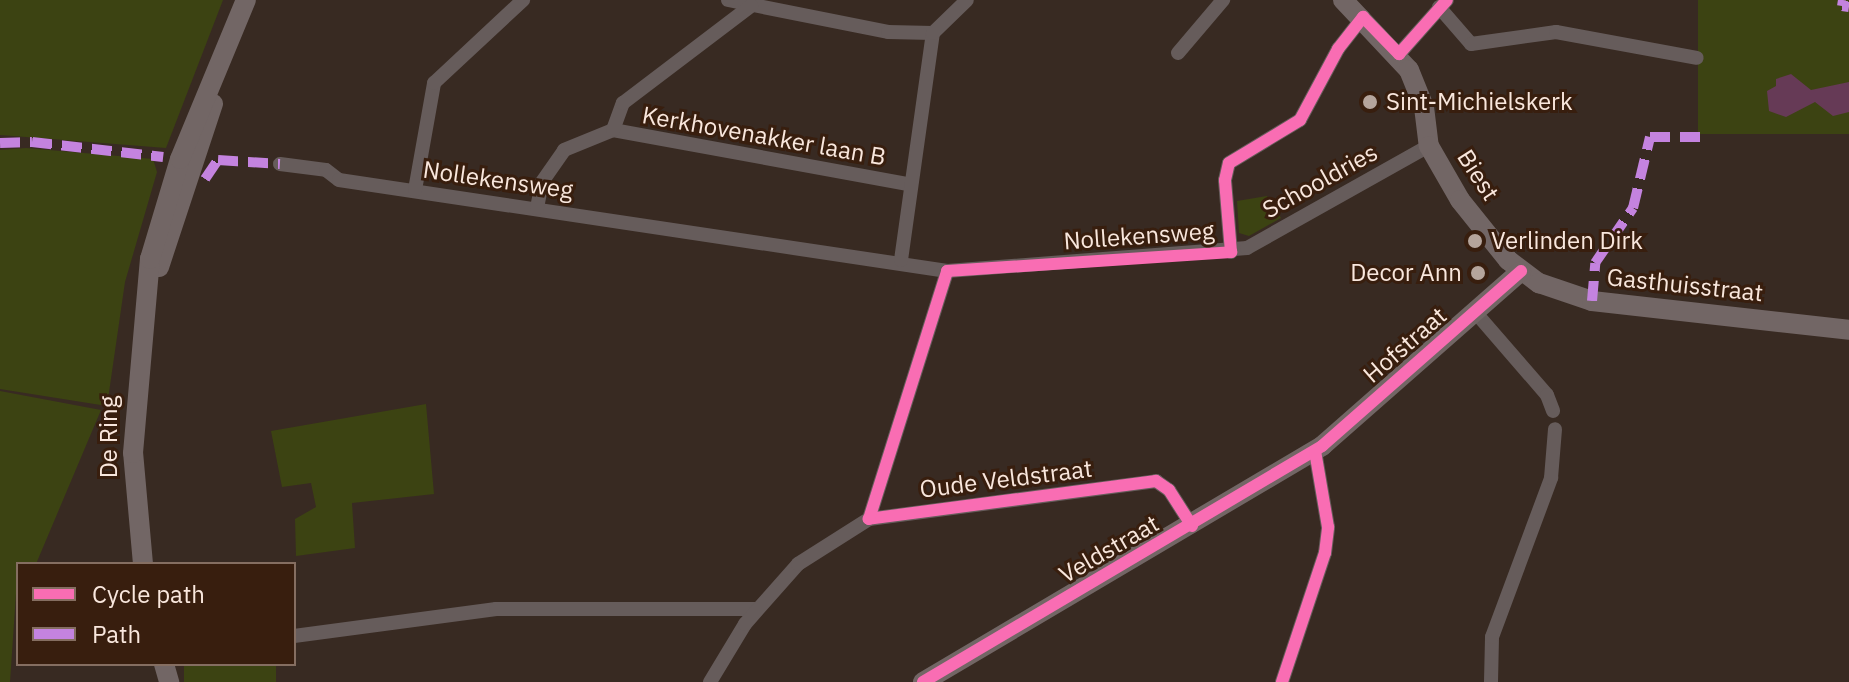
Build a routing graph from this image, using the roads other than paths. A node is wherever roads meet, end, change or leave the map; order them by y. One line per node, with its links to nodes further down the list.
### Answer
1 (246, 0): 32 (main road, De Ring)
2 (523, 0): 19 (street)
3 (728, 0): 8 (street)
4 (967, 0): 11 (street)
5 (1223, 0): 12 (street)
6 (1343, 0): 10 (main road, Biest)
7 (1443, 4): 13 (street); 14 (street)
8 (751, 6): 9 (street); 15 (street)
9 (797, 7): 11 (street)
10 (1363, 17): 13 (main road, Biest); 21 (street, Nollekensweg)
11 (933, 33): 18 (street)
12 (1178, 53)
13 (1399, 54): 16 (main road, Biest)
14 (1697, 58)
15 (613, 130): 18 (street, Kerkhovenakker laan B); 20 (street)
16 (1429, 146): 21 (street, Schooldries); 24 (main road, Biest)
17 (280, 164): 19 (street, Nollekensweg)
18 (908, 184): 22 (street)
19 (415, 190): 20 (street, Nollekensweg)
20 (537, 208): 22 (street, Nollekensweg)
21 (1231, 252): 23 (street, Nollekensweg)
22 (901, 260): 23 (street, Nollekensweg)
23 (947, 271): 30 (street, Oude Veldstraat)
24 (1521, 271): 25 (main road, Hofstraat); 26 (main road, Gasthuisstraat)
25 (1476, 313): 27 (street, Hofstraat); 29 (main road, Hofstraat)
26 (1849, 330)
27 (1553, 411)
28 (1555, 429): 38 (street)
29 (1315, 451): 31 (main road, Veldstraat); 37 (street)
30 (869, 519): 31 (street, Oude Veldstraat); 33 (street, Oude Veldstraat)
31 (1192, 526): 36 (main road, Veldstraat)
32 (143, 562)
33 (757, 609): 34 (street); 35 (street, Oude Veldstraat)
34 (296, 636)
35 (710, 682)
36 (923, 682)
37 (1282, 682)
38 (1491, 682)

